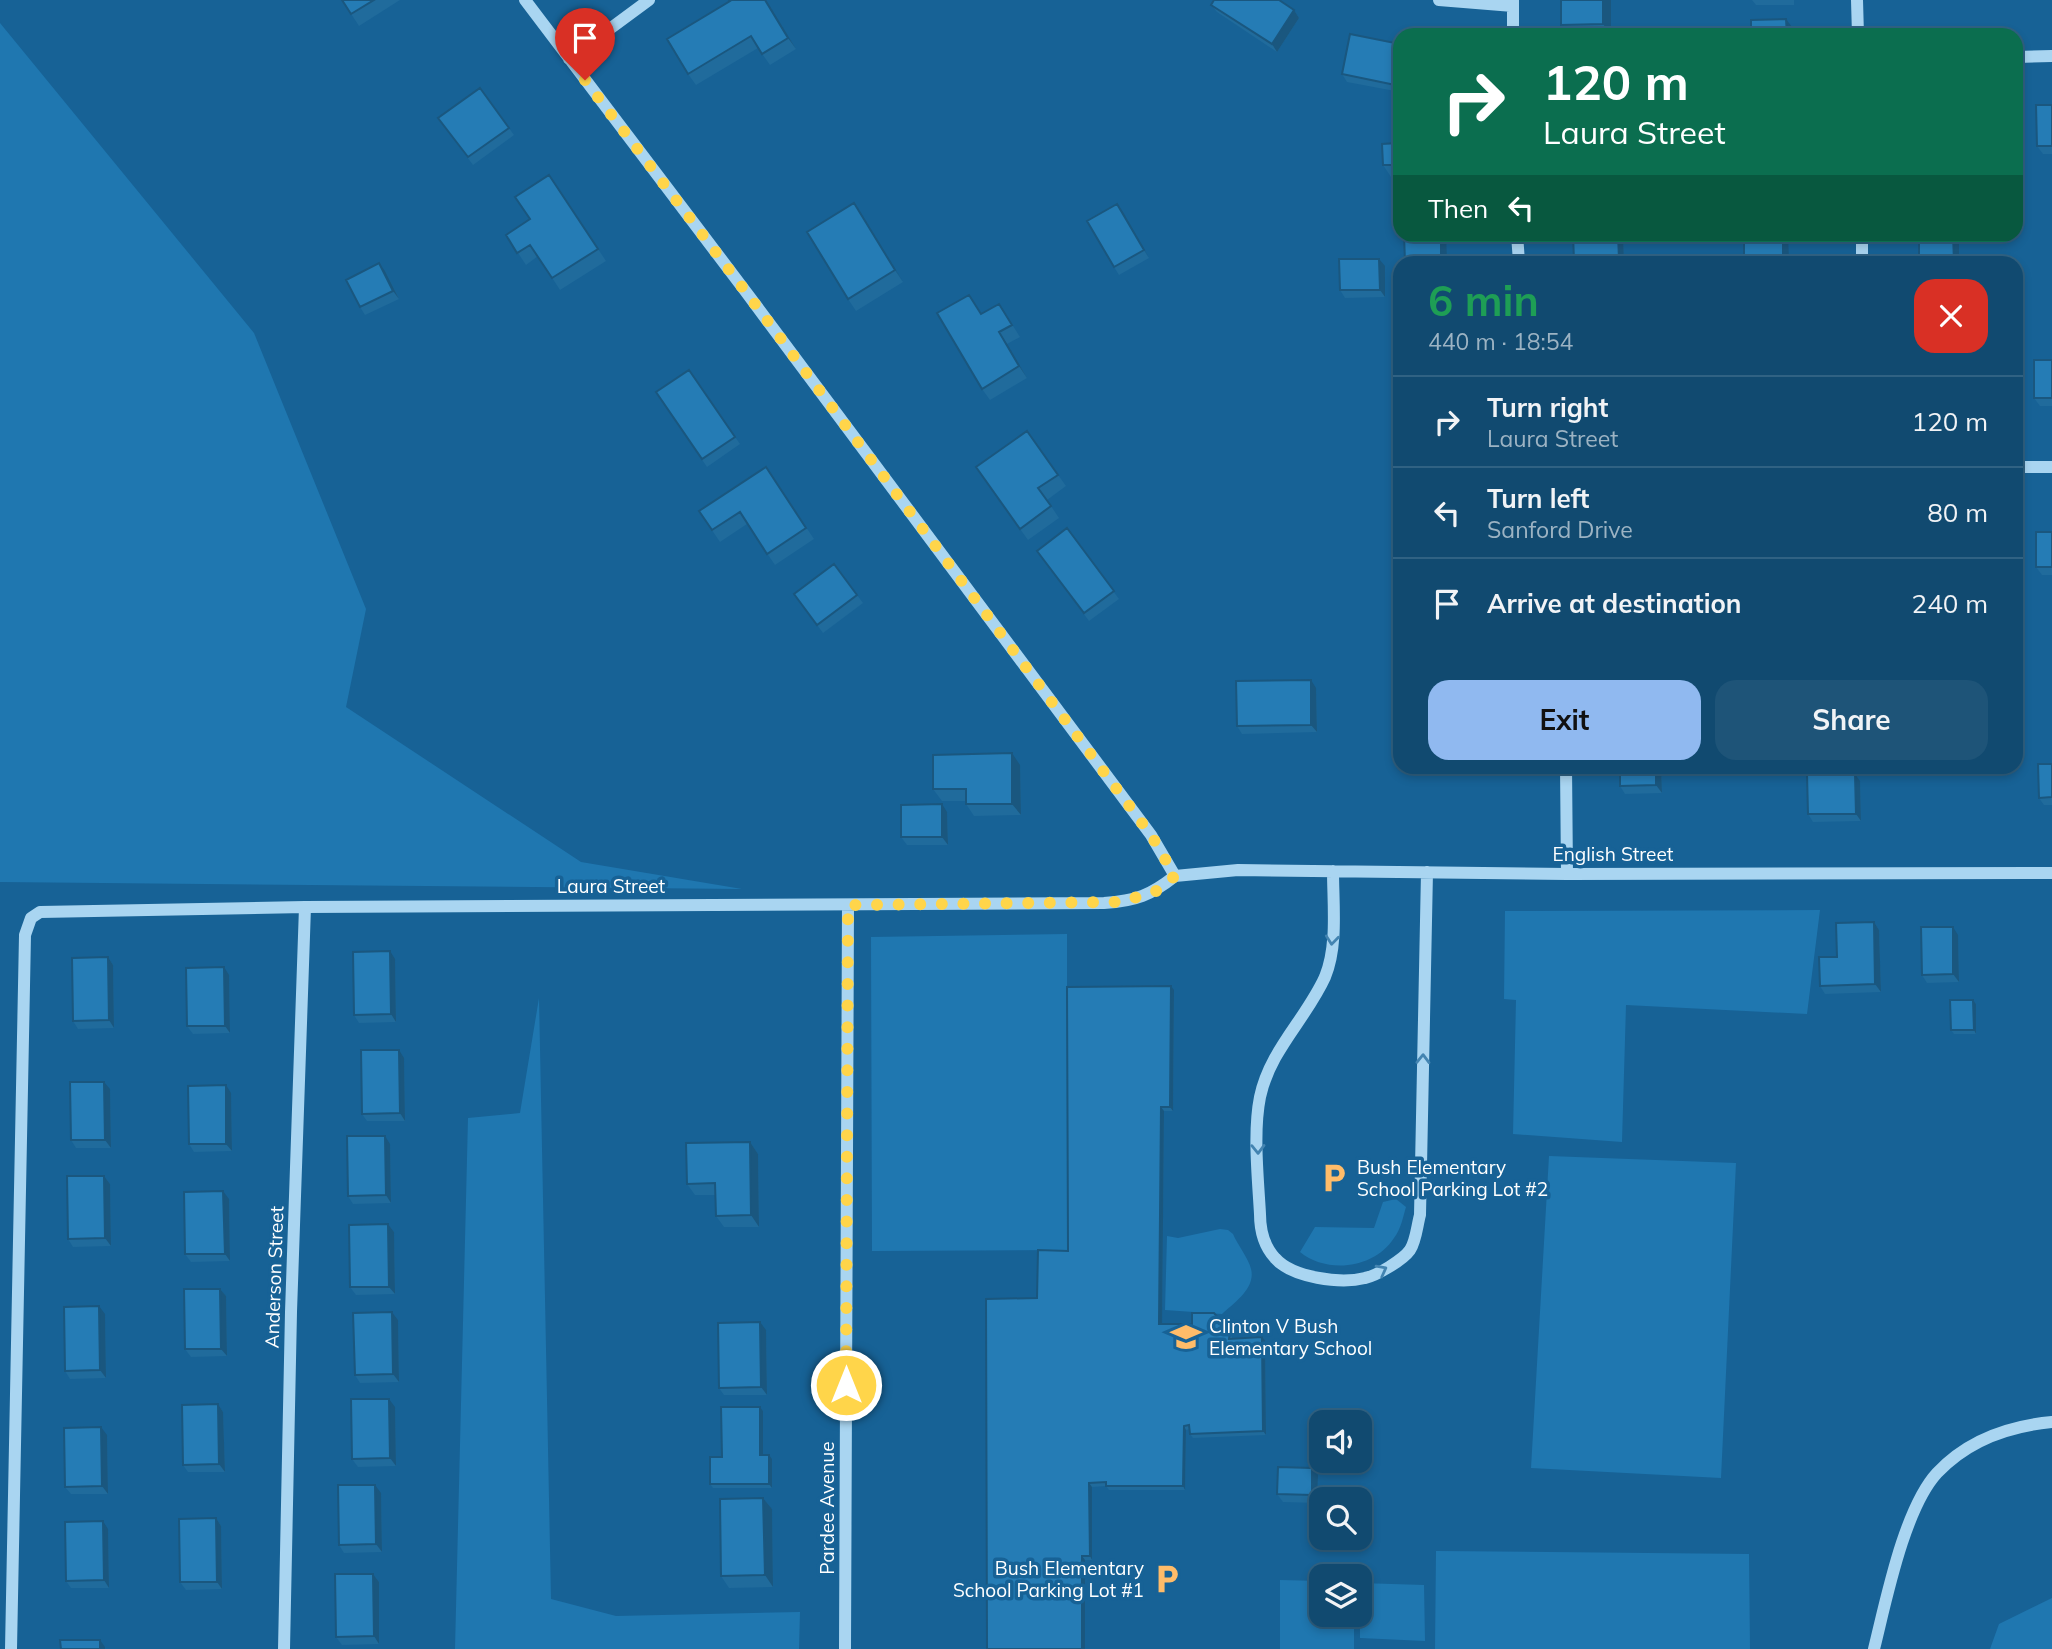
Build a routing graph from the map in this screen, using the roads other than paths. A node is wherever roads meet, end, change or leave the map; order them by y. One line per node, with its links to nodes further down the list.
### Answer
1 (525, 0): 10 (street)
2 (649, 0): 10 (street)
3 (1439, 0): 5 (street)
4 (1857, 0): 7 (street)
5 (1513, 3): 6 (street)
6 (1513, 28)
7 (1858, 28)
8 (2052, 56): 9 (street)
9 (2023, 57)
10 (569, 59): 18 (street)
11 (2023, 467): 12 (street)
12 (2052, 467)
13 (1566, 774): 17 (street)
14 (1333, 872): 15 (street, English Street); 15 (street, one-way to 15); 18 (street, English Street)
15 (1427, 872): 17 (street, English Street)
16 (2052, 873): 17 (street, English Street)
17 (1567, 874)
18 (1175, 876): 19 (street, Laura Street)
19 (848, 905): 20 (street, Laura Street); 24 (street, Pardee Avenue)
20 (305, 907): 22 (street, Laura Street); 23 (street, Anderson Street)
21 (2052, 1422): 25 (street)
22 (11, 1649)
23 (284, 1649)
24 (845, 1649)
25 (1874, 1649)

